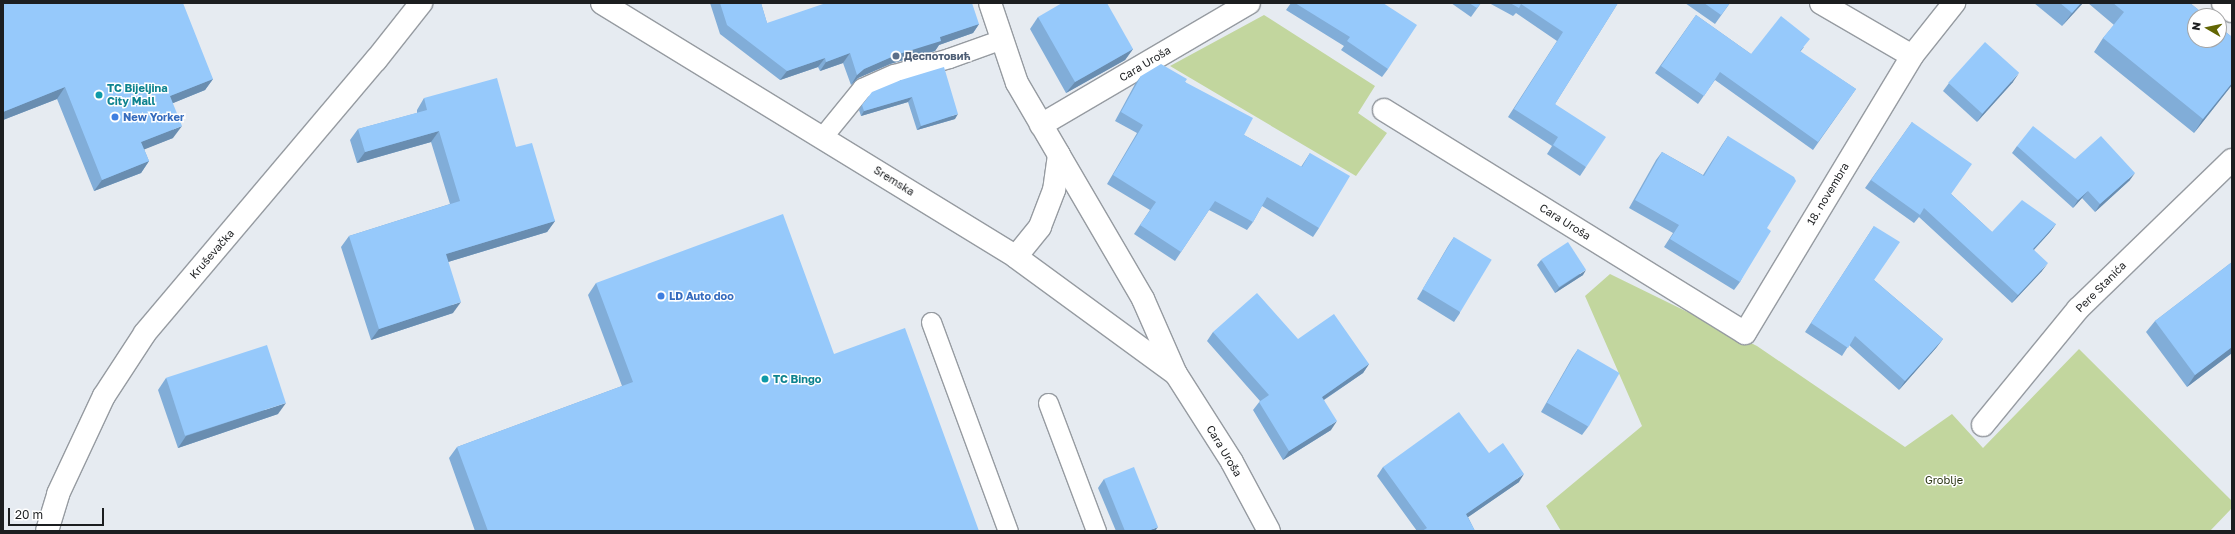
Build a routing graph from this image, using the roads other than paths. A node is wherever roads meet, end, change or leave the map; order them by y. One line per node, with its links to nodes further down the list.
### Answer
1 (421, 3): 22 (street, Kruševačka)
2 (602, 3): 13 (street, Sremska)
3 (990, 3): 9 (street)
4 (1249, 3): 12 (street, Cara Uroša)
5 (1821, 3): 10 (street)
6 (1954, 3): 10 (street, 18. novembra)
7 (2223, 3): 8 (street)
8 (2232, 11)
9 (1002, 39): 12 (street); 13 (lane)
10 (1912, 56): 18 (street, 18. novembra)
11 (1384, 110): 18 (street, Cara Uroša)
12 (1042, 125): 14 (street)
13 (823, 136): 16 (street, Sremska)
14 (1059, 155): 16 (street); 19 (street)
15 (2232, 160): 21 (street, Pere Stanića)
16 (1016, 257): 19 (street, Sremska)
17 (931, 322): 23 (lane)
18 (1745, 333)
19 (1176, 374): 25 (street, Cara Uroša)
20 (1048, 403): 24 (lane)
21 (1984, 425)
22 (47, 531)
23 (1008, 531)
24 (1096, 531)
25 (1269, 531)

